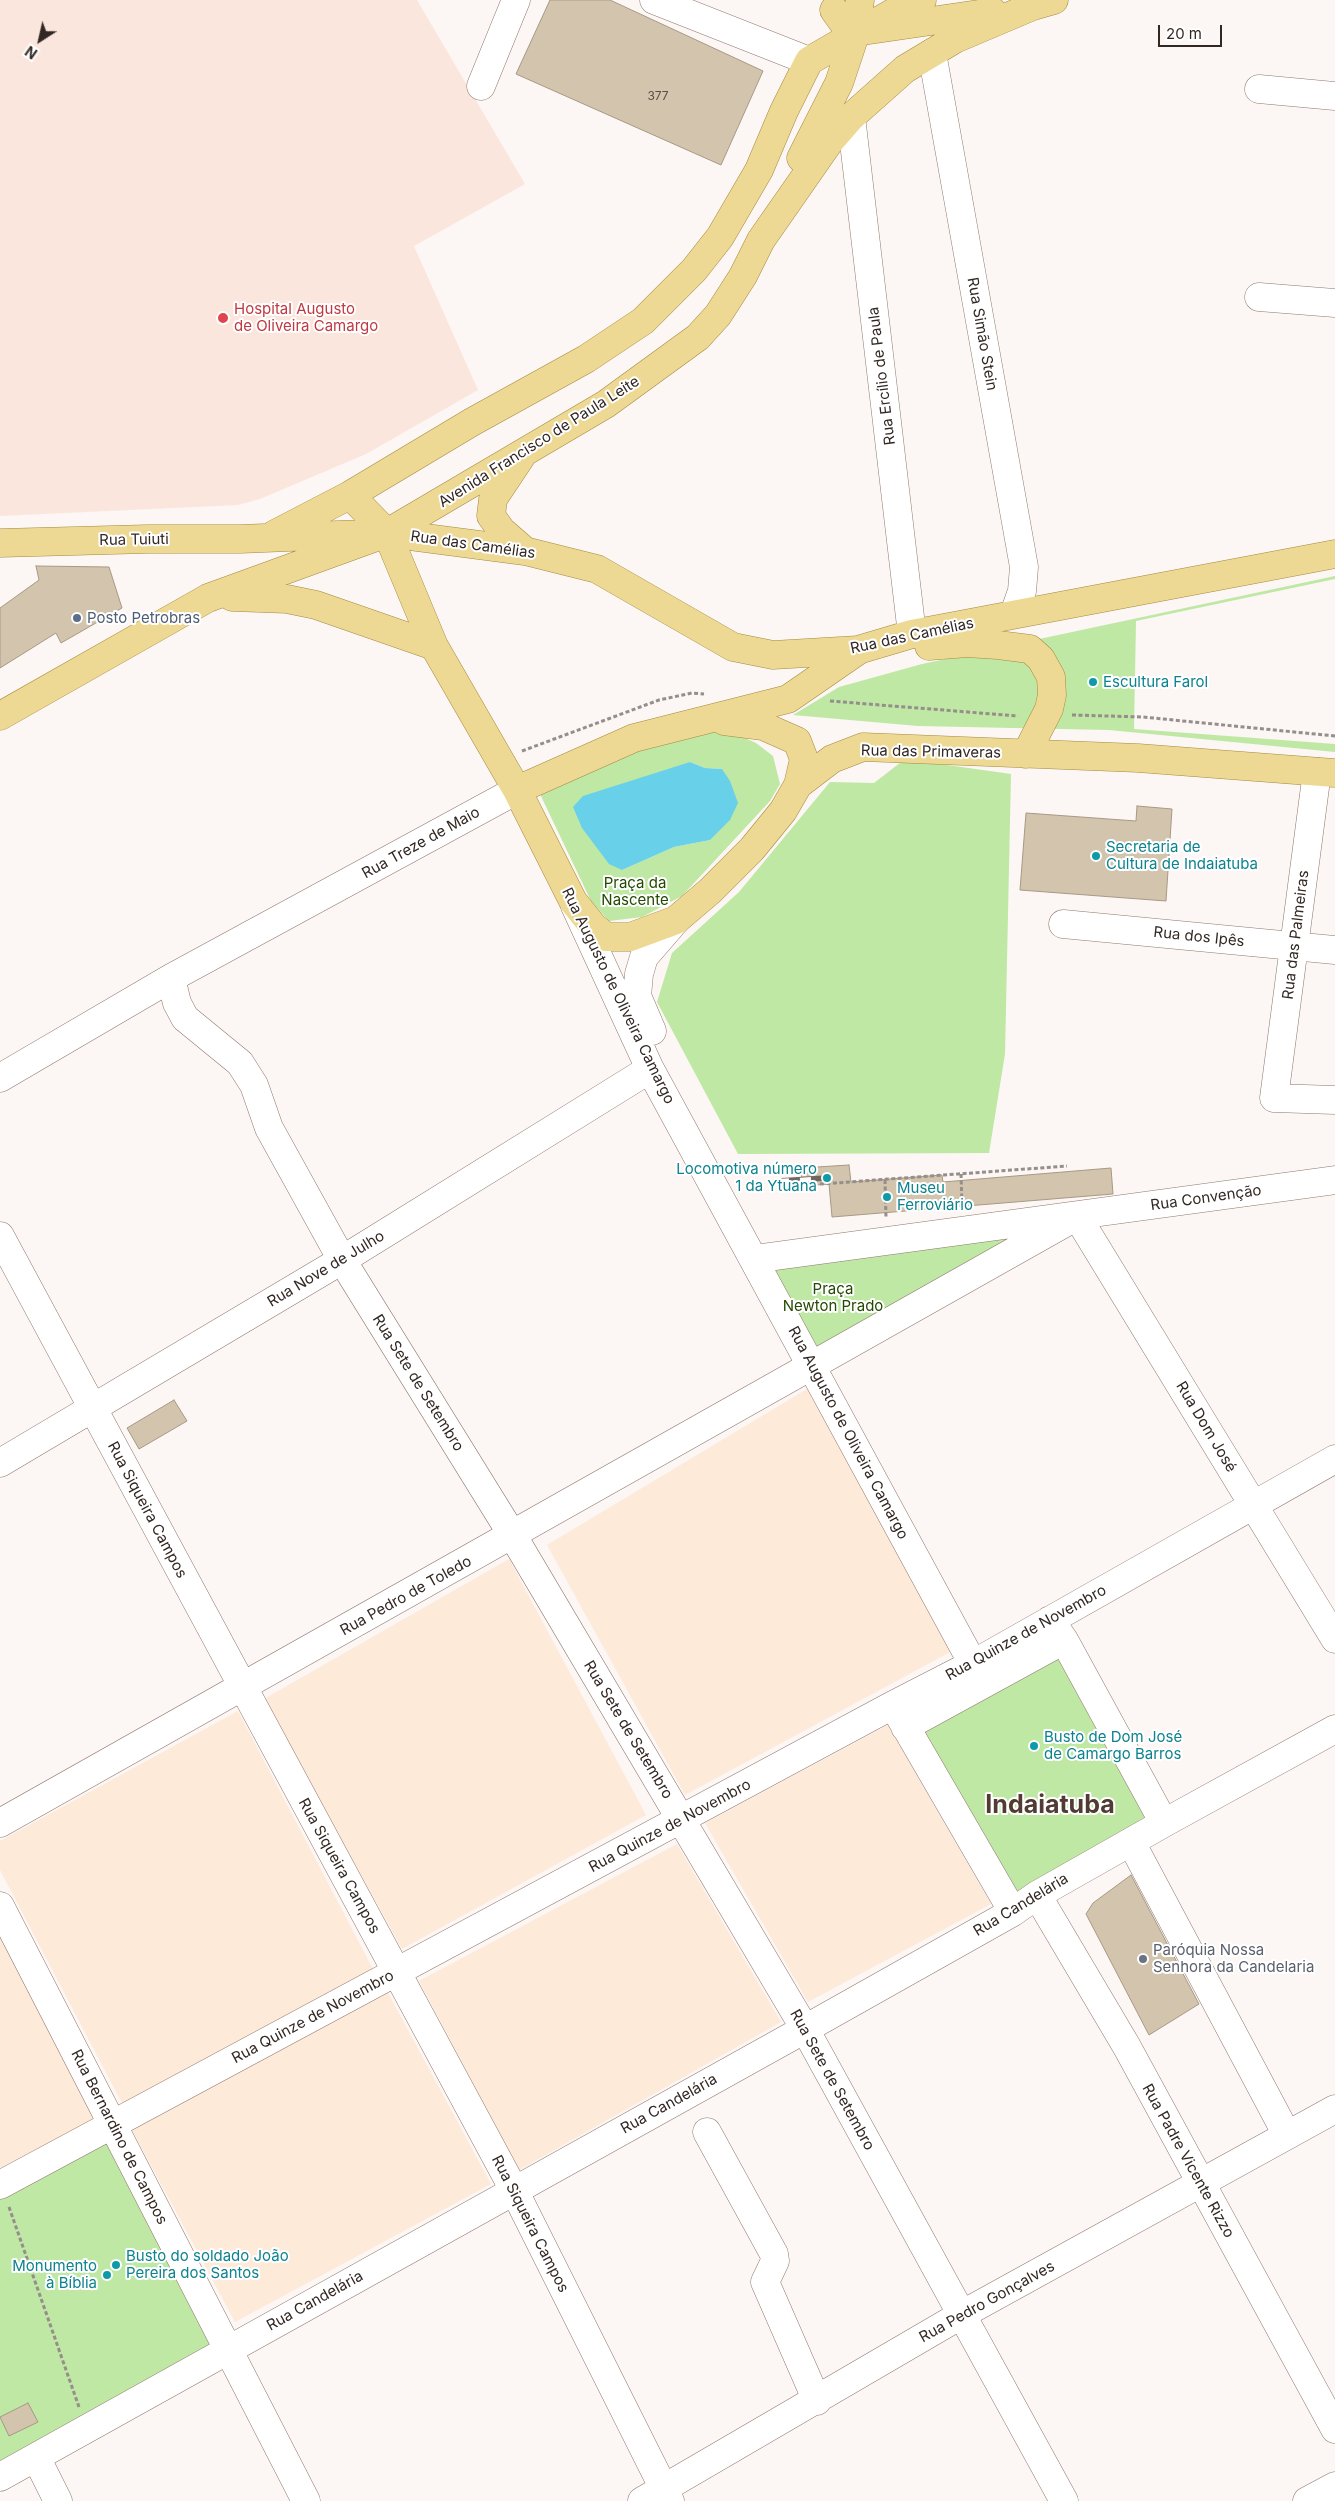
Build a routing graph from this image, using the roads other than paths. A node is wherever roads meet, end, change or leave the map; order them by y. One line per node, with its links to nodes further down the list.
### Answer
1 (516, 0): 10 (street)
2 (654, 0): 9 (street)
3 (860, 0): 7 (main road)
4 (922, 0): 7 (main road)
5 (1043, 3): 7 (main road); 8 (main road, Avenida Francisco de Paula Leite)
6 (836, 5): 7 (main road); 9 (main road)
7 (856, 32): 9 (main road); 14 (main road)
8 (932, 52): 13 (main road, Avenida Francisco de Paula Leite); 25 (street, Rua Simão Stein)
9 (809, 61): 18 (main road)
10 (480, 86)
11 (1259, 89): 12 (street)
12 (1335, 96)
13 (851, 117): 14 (main road, Avenida Francisco de Paula Leite); 26 (street, Rua Ercílio de Paula)
14 (761, 240): 17 (main road, Avenida Francisco de Paula Leite)
15 (1259, 296): 16 (street)
16 (1335, 303)
17 (523, 454): 19 (main road, Avenida Francisco de Paula Leite); 22 (main road)
18 (350, 495): 19 (main road); 20 (main road)
19 (387, 533): 20 (main road, Rua das Camélias); 22 (main road, Rua das Camélias); 24 (main road, Avenida Francisco de Paula Leite); 27 (main road, Rua Augusto de Oliveira Camargo)
20 (269, 537): 21 (main road, Rua Tuiuti)
21 (0, 543)
22 (525, 551): 28 (main road, Rua das Camélias)
23 (1335, 554): 25 (main road, Rua das Camélias)
24 (208, 598): 27 (main road); 30 (main road, Avenida Francisco de Paula Leite)
25 (1014, 614): 26 (main road, Rua das Camélias)
26 (912, 634): 28 (main road, Rua das Camélias)
27 (434, 646): 34 (main road, Rua Augusto de Oliveira Camargo)
28 (858, 650): 29 (main road, Rua Treze de Maio); 31 (main road)
29 (708, 707): 33 (main road); 34 (main road, Rua Treze de Maio)
30 (0, 716)
31 (1026, 754): 32 (main road, Rua das Primaveras); 33 (main road, Rua das Primaveras)
32 (1326, 772): 38 (street, Rua das Palmeiras)
33 (798, 786): 36 (main road, Rua das Primaveras)
34 (517, 790): 35 (main road, Rua Augusto de Oliveira Camargo); 40 (street, Rua Treze de Maio)
35 (573, 901): 36 (main road); 41 (street, Rua Augusto de Oliveira Camargo)
36 (676, 920): 41 (street, Rua das Primaveras)
37 (1063, 924): 38 (street, Rua dos Ipês)
38 (1294, 946): 39 (street, Rua dos Ipês); 43 (street, Rua das Palmeiras)
39 (1335, 950)
40 (171, 978): 42 (street, Rua Treze de Maio); 48 (street, Rua Sete de Setembro)
41 (650, 1069): 47 (street, Rua Augusto de Oliveira Camargo); 48 (street, Rua Nove de Julho)
42 (0, 1078)
43 (1335, 1100)
44 (1335, 1180): 45 (street, Rua Convenção)
45 (1077, 1216): 47 (street); 49 (street); 53 (street, Rua Dom José)
46 (0, 1236): 50 (street, Rua Siqueira Campos)
47 (754, 1259): 49 (street, Rua Augusto de Oliveira Camargo)
48 (342, 1260): 50 (street, Rua Nove de Julho); 54 (street, Rua Sete de Setembro)
49 (812, 1366): 54 (street, Rua Pedro de Toledo); 57 (street, Rua Augusto de Oliveira Camargo)
50 (93, 1408): 52 (street, Rua Nove de Julho); 58 (street, Rua Siqueira Campos)
51 (1335, 1459): 53 (street, Rua Quinze de Novembro)
52 (0, 1463)
53 (1254, 1505): 55 (street, Rua Quinze de Novembro); 56 (street, Rua Dom José)
54 (512, 1536): 58 (street, Rua Pedro de Toledo); 61 (street, Rua Sete de Setembro)
55 (1057, 1630): 57 (street, Rua Quinze de Novembro); 59 (street); 63 (street)
56 (1335, 1639)
57 (973, 1664): 59 (street, Rua Quinze de Novembro)
58 (242, 1688): 62 (street, Rua Pedro de Toledo); 68 (street, Rua Siqueira Campos)
59 (899, 1716): 61 (street, Rua Quinze de Novembro); 67 (street)
60 (1335, 1729): 63 (street, Rua Candelária)
61 (682, 1820): 68 (street, Rua Quinze de Novembro); 69 (street, Rua Sete de Setembro)
62 (0, 1823)
63 (1164, 1823): 64 (street, Rua Candelária)
64 (1130, 1842): 65 (street, Rua Candelária); 73 (street)
65 (1037, 1895): 67 (street, Rua Candelária); 74 (street, Rua Padre Vicente Rizzo)
66 (0, 1906): 71 (street, Rua Bernardino de Campos)
67 (1014, 1912): 69 (street, Rua Candelária)
68 (397, 1972): 71 (street, Rua Quinze de Novembro); 76 (street, Rua Siqueira Campos)
69 (805, 2029): 76 (street, Rua Candelária); 77 (street, Rua Sete de Setembro)
70 (1335, 2109): 73 (street, Rua Pedro Gonçalves)
71 (113, 2125): 75 (street, Rua Quinze de Novembro); 78 (street, Rua Bernardino de Campos)
72 (708, 2132): 79 (street)
73 (1287, 2136): 74 (street, Rua Pedro Gonçalves)
74 (1200, 2183): 77 (street, Rua Pedro Gonçalves); 80 (street, Rua Padre Vicente Rizzo)
75 (1, 2184)
76 (514, 2190): 78 (street, Rua Candelária); 84 (street, Rua Siqueira Campos)
77 (961, 2315): 79 (street, Rua Pedro Gonçalves); 87 (street, Rua Sete de Setembro)
78 (228, 2349): 81 (street, Rua Candelária); 86 (street, Rua Bernardino de Campos)
79 (817, 2401): 84 (street, Rua Pedro Gonçalves)
80 (1335, 2429)
81 (36, 2457): 82 (street, Rua Candelária); 85 (street)
82 (0, 2477)
83 (1335, 2486): 88 (street)
84 (658, 2497)
85 (58, 2501)
86 (306, 2501)
87 (1064, 2501)
88 (1307, 2501)

